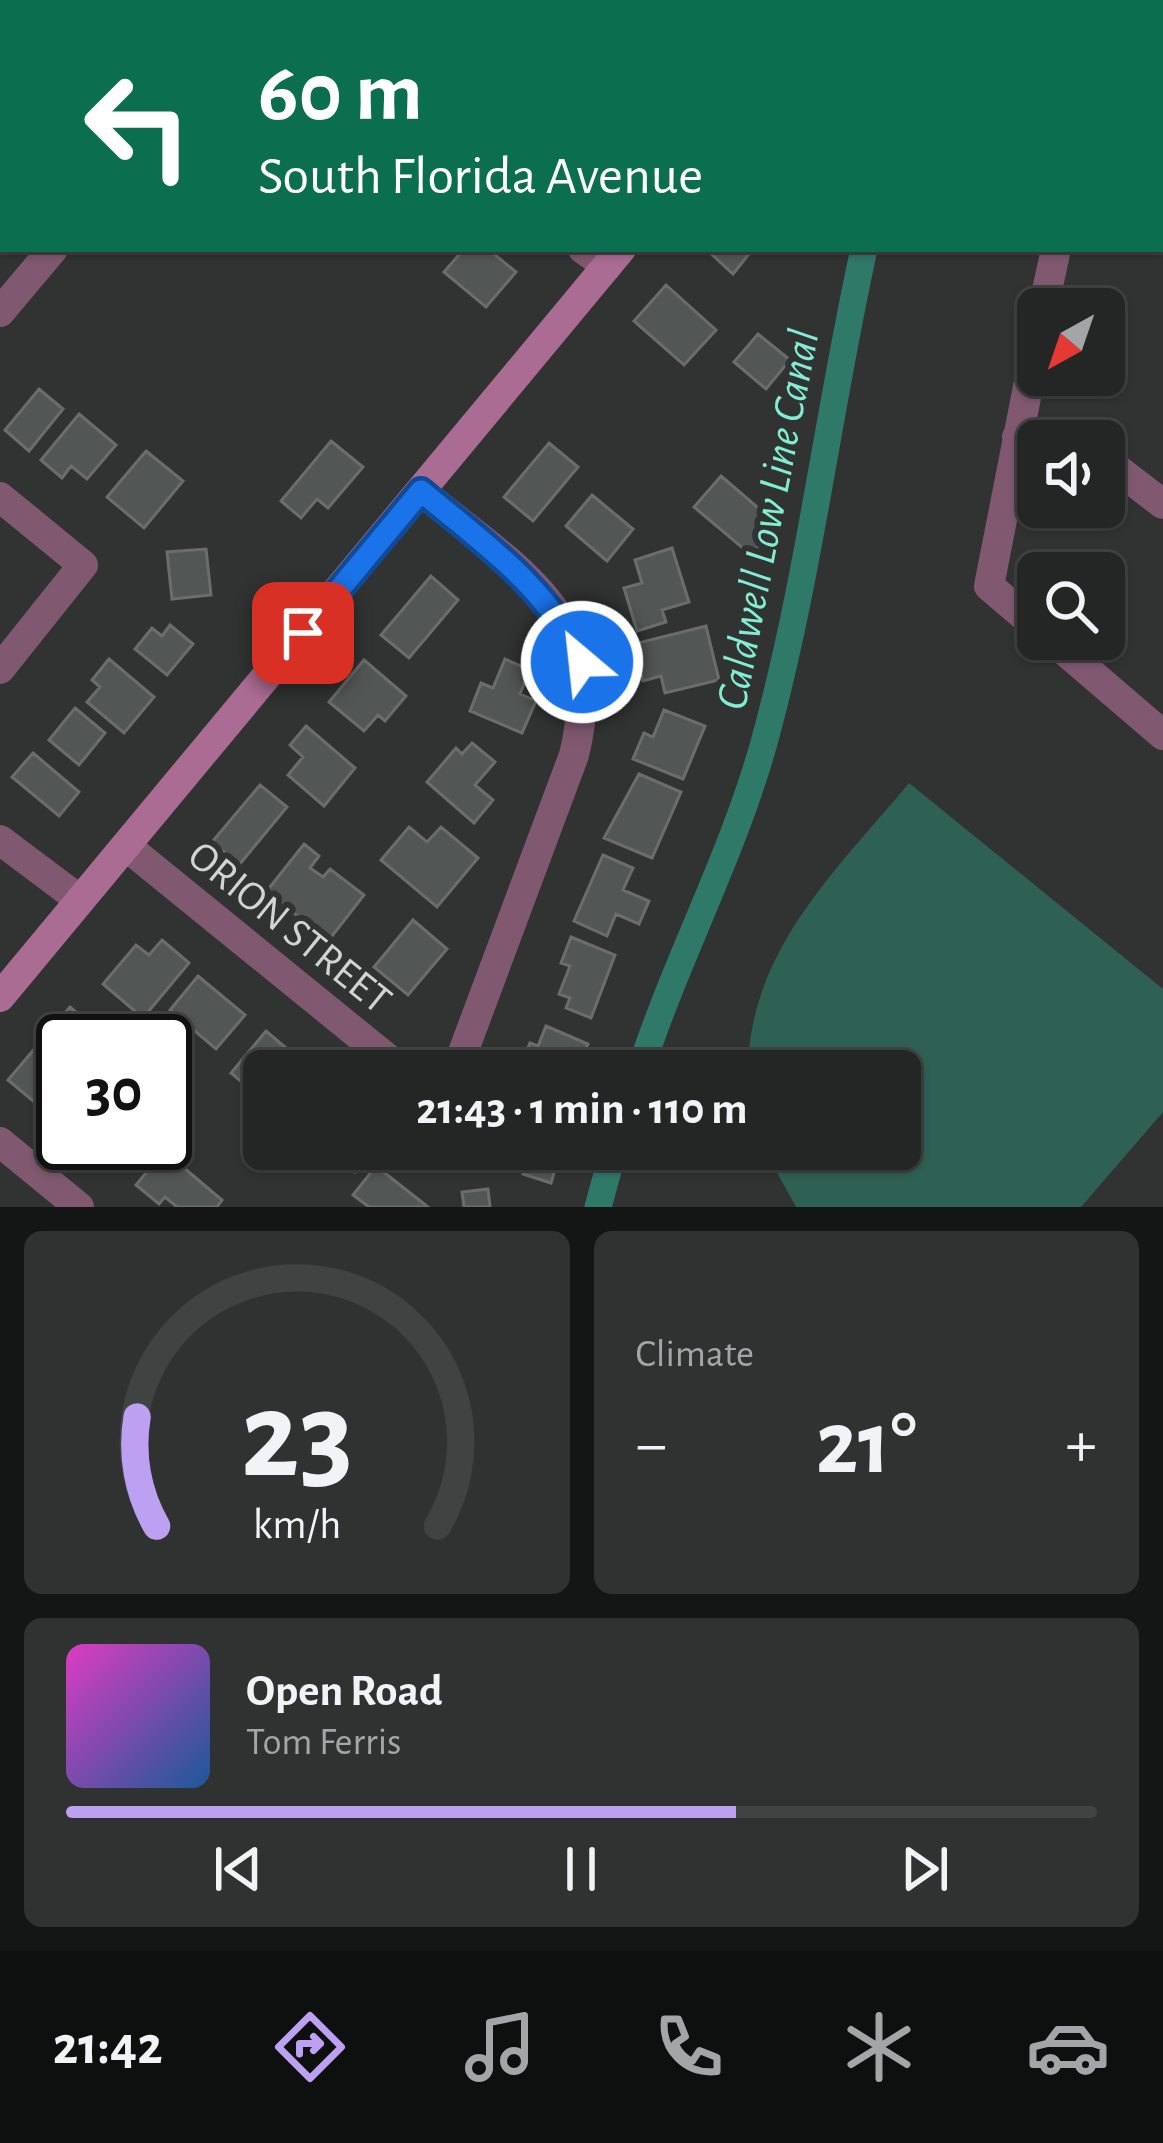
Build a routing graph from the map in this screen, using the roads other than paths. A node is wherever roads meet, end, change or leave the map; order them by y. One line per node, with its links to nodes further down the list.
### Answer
1 (50, 252): 5 (street)
2 (1055, 252): 4 (street)
3 (604, 255): 8 (street)
4 (1048, 288)
5 (0, 312)
6 (1017, 442): 11 (street)
7 (1125, 475): 10 (street)
8 (421, 491): 16 (street); 20 (street)
9 (0, 496): 13 (street)
10 (1163, 504)
11 (1017, 610)
12 (1076, 660): 14 (street)
13 (0, 669)
14 (1163, 735)
15 (0, 840): 17 (street)
16 (126, 846): 17 (street); 19 (street, ORION STREET)
17 (80, 900): 18 (street)
18 (0, 997)
19 (378, 1050)
20 (464, 1050)
21 (0, 1142): 22 (street)
22 (79, 1207)

